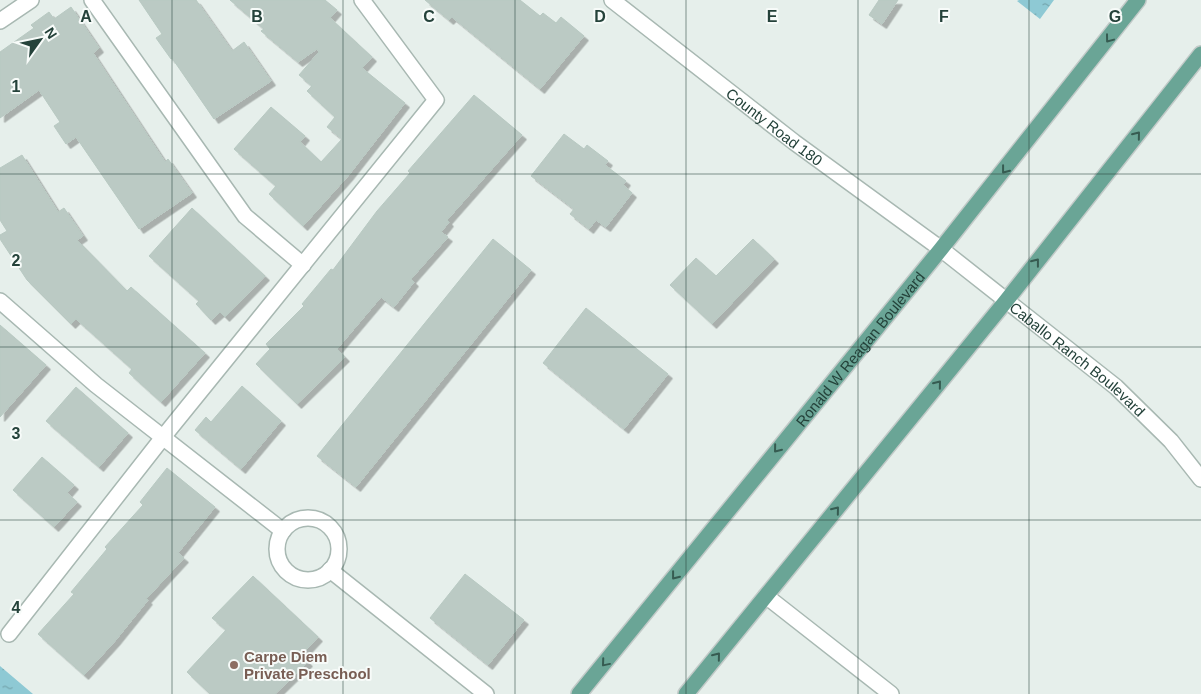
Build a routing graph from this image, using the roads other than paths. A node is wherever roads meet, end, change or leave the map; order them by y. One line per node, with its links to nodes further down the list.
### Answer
1 (31, 0): 6 (street)
2 (92, 0): 9 (street)
3 (362, 0): 9 (street)
4 (612, 0): 8 (street, County Road 180)
5 (1138, 0): 8 (main road, Ronald W Reagan Boulevard, one-way to 8)
6 (0, 21)
7 (1201, 54): 11 (main road, one-way to 7)
8 (941, 249): 11 (street, Caballo Ranch Boulevard); 19 (main road, Ronald W Reagan Boulevard, one-way to 19)
9 (303, 265): 12 (street)
10 (0, 301): 12 (street)
11 (1006, 301): 13 (street, Caballo Ranch Boulevard); 16 (main road, one-way to 11)
12 (164, 436): 14 (street); 17 (street)
13 (1201, 479)
14 (283, 531): 15 (street); 15 (street)
15 (330, 570): 18 (street)
16 (766, 596): 20 (main road, one-way to 16); 21 (street)
17 (9, 634)
18 (486, 694)
19 (579, 694)
20 (686, 694)
21 (891, 694)

